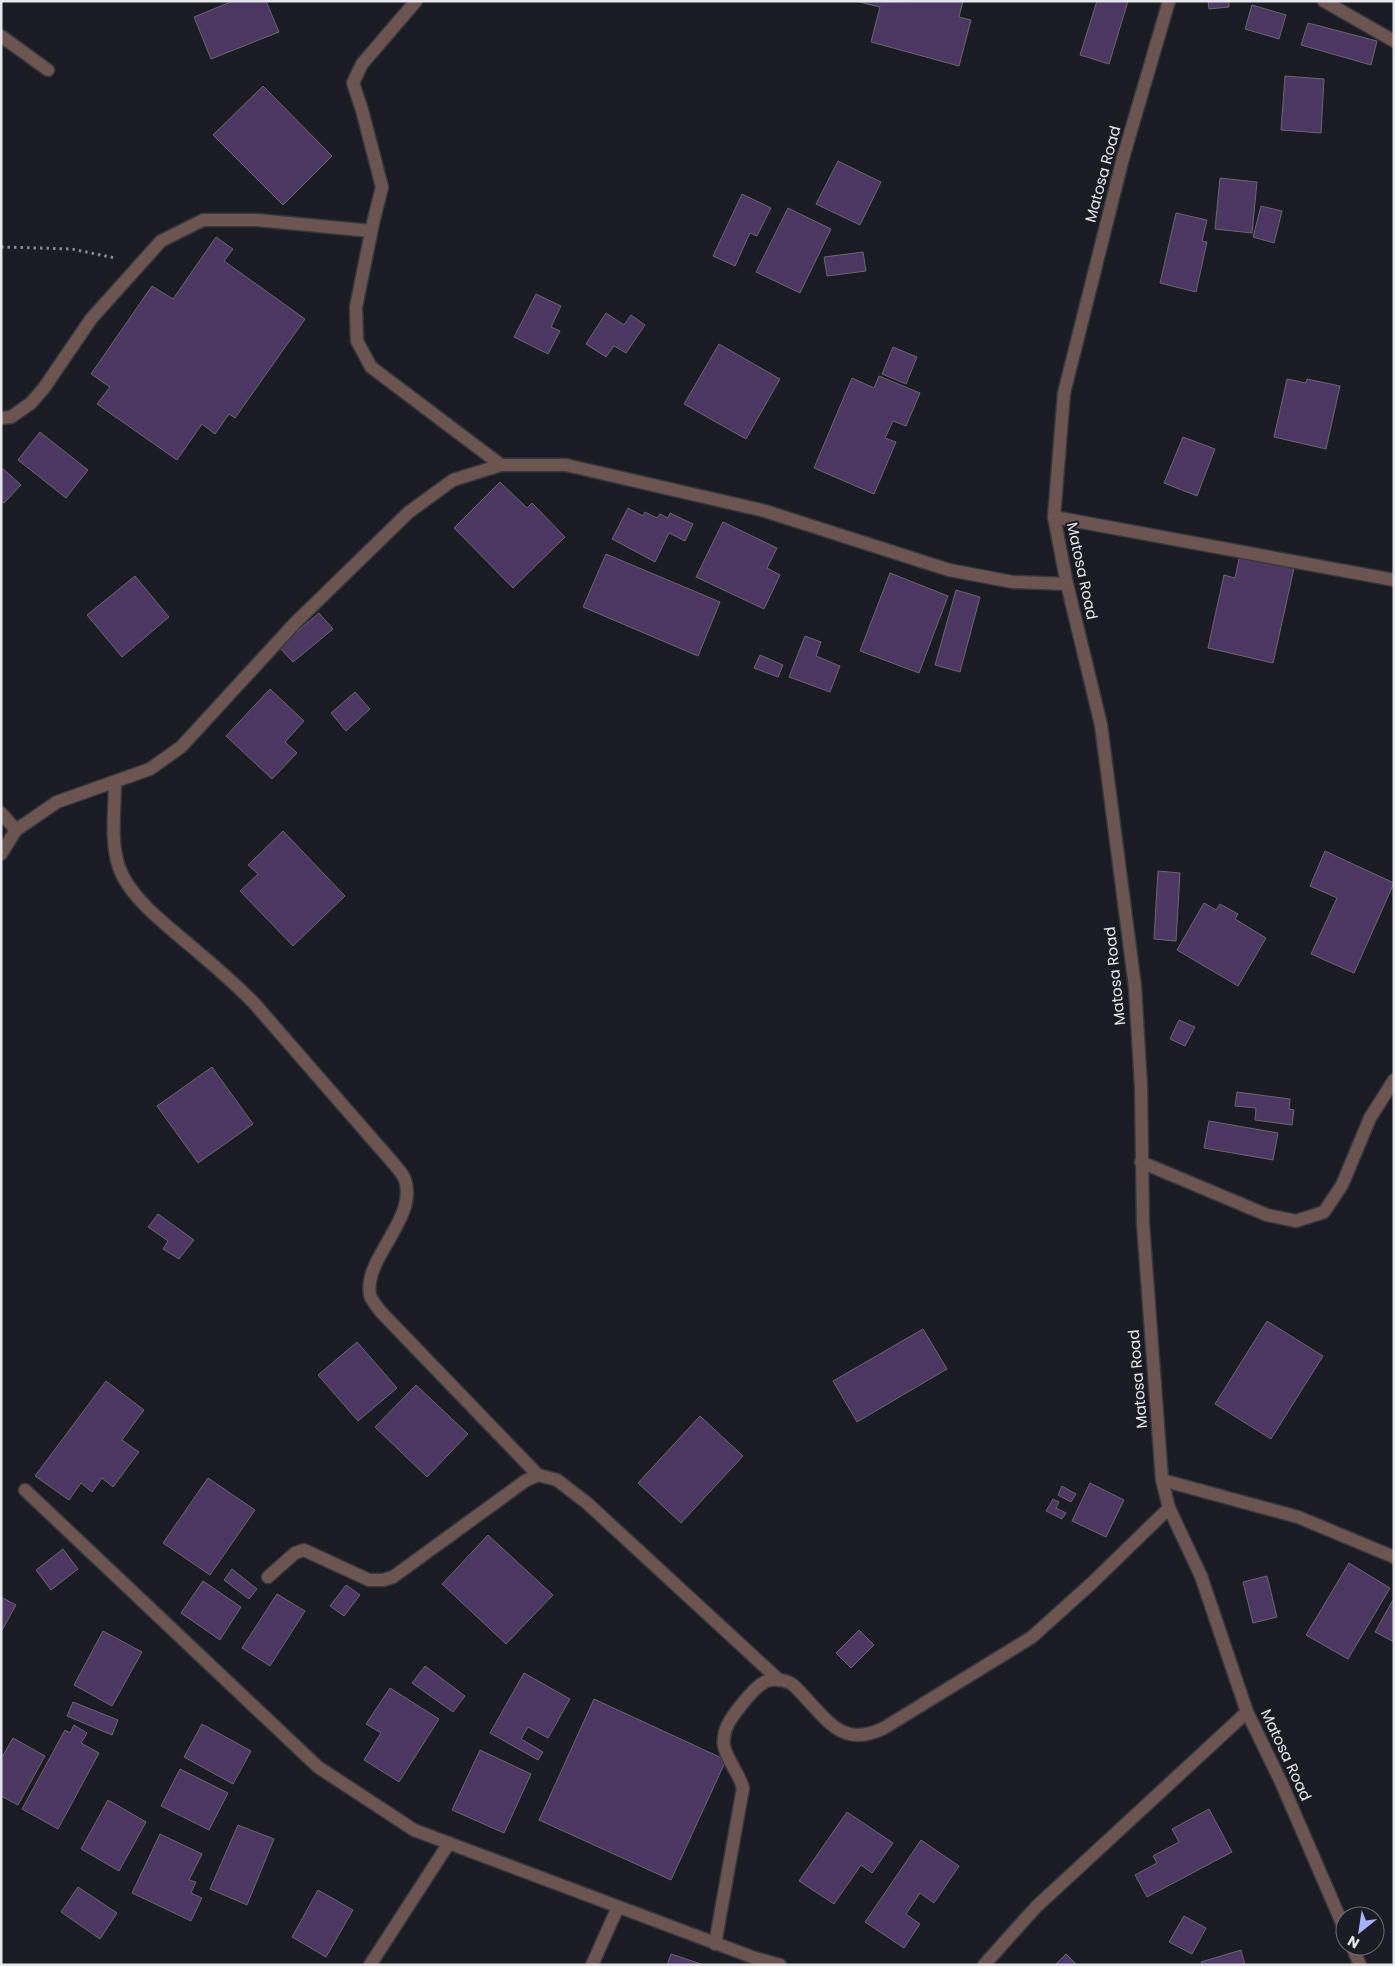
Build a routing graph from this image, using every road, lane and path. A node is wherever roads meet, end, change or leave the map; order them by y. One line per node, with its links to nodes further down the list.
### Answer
1 (416, 1): 7 (street)
2 (1169, 1): 12 (street, Matosa Road)
3 (1324, 1): 5 (street)
4 (1, 36): 6 (street)
5 (1394, 41)
6 (48, 70)
7 (371, 231): 9 (street); 11 (street)
8 (1, 246): 9 (path)
9 (140, 264): 10 (street)
10 (1, 418)
11 (501, 465): 14 (street); 15 (street)
12 (1054, 517): 13 (street); 14 (street, Matosa Road)
13 (1394, 580)
14 (1068, 584): 20 (street, Matosa Road)
15 (115, 782): 17 (street); 21 (street)
16 (1, 813): 17 (street)
17 (16, 830): 18 (street)
18 (1, 854)
19 (1394, 1080): 20 (street)
20 (1141, 1162): 22 (street, Matosa Road)
21 (538, 1475): 26 (street); 27 (street)
22 (1162, 1480): 24 (street, Matosa Road); 25 (street)
23 (25, 1490): 29 (street)
24 (1169, 1508): 27 (street); 28 (street, Matosa Road)
25 (1394, 1557)
26 (268, 1577)
27 (779, 1680): 32 (street)
28 (1248, 1712): 31 (street, Matosa Road); 33 (street)
29 (449, 1843): 30 (street); 34 (street)
30 (618, 1907): 32 (street); 35 (street)
31 (1335, 1907)
32 (715, 1944): 36 (street)
33 (982, 1964)
34 (370, 1965)
35 (592, 1965)
36 (780, 1965)

